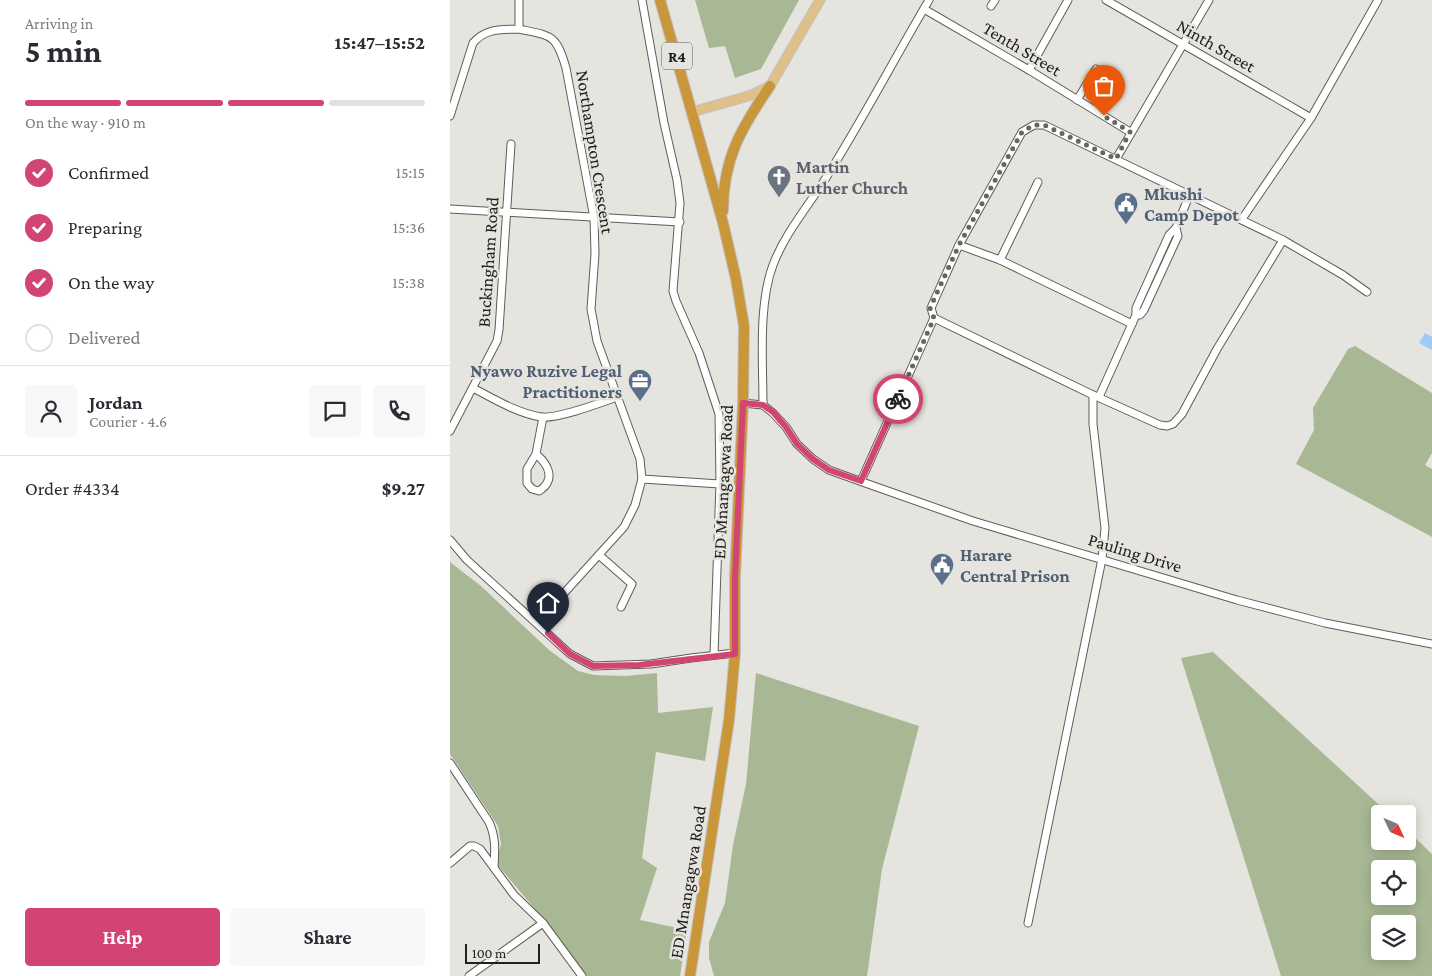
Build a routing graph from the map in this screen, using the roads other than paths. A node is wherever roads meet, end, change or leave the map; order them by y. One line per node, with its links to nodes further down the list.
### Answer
1 (519, 0): 11 (street)
2 (642, 0): 29 (street)
3 (660, 0): 17 (highway, R4)
4 (820, 0): 15 (main road)
5 (929, 0): 10 (street)
6 (1068, 0): 14 (street)
7 (1106, 0): 12 (street, Ninth Street)
8 (1209, 0): 12 (street)
9 (1378, 0): 19 (street)
10 (924, 9): 14 (street, Tenth Street); 45 (street)
11 (519, 29): 18 (street, Northampton Crescent); 27 (street, Northampton Crescent)
12 (1184, 45): 19 (street, Ninth Street); 20 (street)
13 (1096, 69): 16 (street)
14 (1029, 70): 16 (street, Tenth Street)
15 (770, 86): 17 (main road); 30 (highway)
16 (1078, 100): 20 (street, Tenth Street)
17 (692, 112): 30 (highway, ED Mnangagwa Road / R4)
18 (450, 116)
19 (1310, 118): 28 (street)
20 (1130, 132): 22 (street)
21 (511, 144): 26 (street, Buckingham Road)
22 (1116, 159): 24 (street); 33 (street)
23 (1038, 182): 35 (street)
24 (1189, 196): 28 (street); 31 (street)
25 (450, 209): 26 (street)
26 (506, 212): 27 (street); 41 (street, Buckingham Road)
27 (594, 218): 29 (street); 43 (street, Northampton Crescent)
28 (1242, 219): 32 (street)
29 (680, 222): 51 (street)
30 (723, 223): 44 (highway, ED Mnangagwa Road / R4)
31 (1176, 228): 34 (street); 36 (street)
32 (1283, 240): 37 (street); 42 (street)
33 (959, 245): 35 (street); 39 (street)
34 (1158, 259): 36 (street); 38 (street)
35 (1000, 260): 40 (street)
36 (1166, 262): 38 (street)
37 (1367, 292)
38 (1136, 315): 40 (street)
39 (934, 318): 42 (street); 50 (street)
40 (1132, 324): 42 (street)
41 (473, 388): 46 (street); 47 (street, Buckingham Road)
42 (1096, 396): 54 (street)
43 (617, 397): 46 (street); 49 (street, Northampton Crescent)
44 (743, 403): 45 (street); 58 (highway, ED Mnangagwa Road / R4)
45 (763, 405): 50 (street, Pauling Drive)
46 (543, 417): 48 (street)
47 (450, 430)
48 (536, 454): 48 (street)
49 (642, 479): 51 (street); 53 (street, Northampton Crescent)
50 (861, 481): 54 (street, Pauling Drive)
51 (720, 484): 59 (street)
52 (450, 540): 56 (street)
53 (599, 555): 55 (street); 56 (street, Northampton Crescent)
54 (1102, 559): 57 (street, Pauling Drive); 64 (street)
55 (620, 607)
56 (537, 623): 59 (street)
57 (1432, 644)
58 (735, 654): 59 (street); 67 (highway, ED Mnangagwa Road / R4)
59 (714, 655)
60 (450, 763): 62 (street)
61 (450, 863): 62 (street)
62 (494, 866): 63 (street)
63 (543, 924): 65 (street); 66 (street)
64 (1028, 924)
65 (469, 976)
66 (582, 976)
67 (690, 976)

